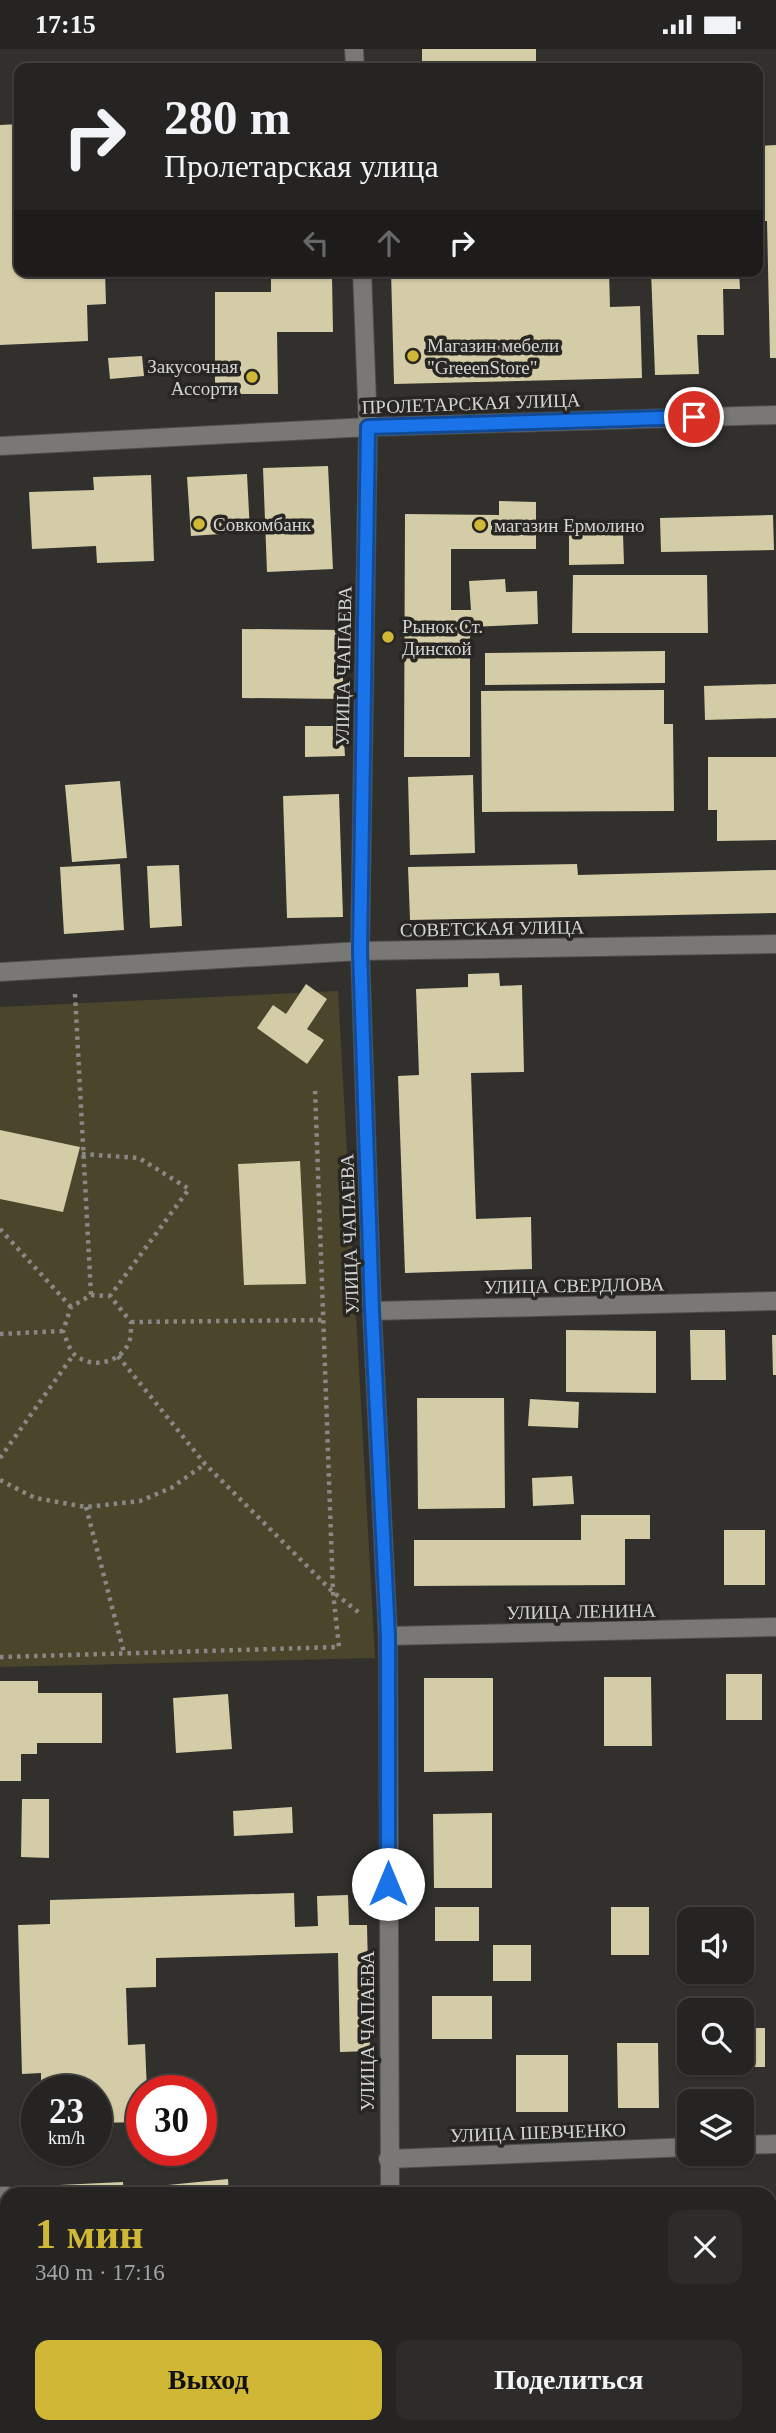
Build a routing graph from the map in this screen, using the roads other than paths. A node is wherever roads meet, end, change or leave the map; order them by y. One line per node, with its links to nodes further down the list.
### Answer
1 (362, 277): 3 (street, УЛИЦА ЧАПАЕВА)
2 (776, 415): 3 (street, ПРОЛЕТАРСКАЯ УЛИЦА)
3 (368, 427): 4 (street, ПРОЛЕТАРСКАЯ УЛИЦА); 6 (street, УЛИЦА ЧАПАЕВА)
4 (0, 446)
5 (776, 944): 6 (street, СОВЕТСКАЯ УЛИЦА)
6 (360, 951): 7 (street, СОВЕТСКАЯ УЛИЦА); 9 (street, УЛИЦА ЧАПАЕВА)
7 (0, 972)
8 (776, 1301): 9 (street, УЛИЦА СВЕРДЛОВА)
9 (372, 1311): 11 (street, УЛИЦА ЧАПАЕВА)
10 (776, 1627): 11 (street, УЛИЦА ЛЕНИНА)
11 (388, 1636): 15 (street, УЛИЦА ЧАПАЕВА)
12 (776, 2144): 13 (street)
13 (754, 2145)
14 (677, 2148): 15 (street, УЛИЦА ШЕВЧЕНКО)
15 (388, 2159): 16 (street, УЛИЦА ЧАПАЕВА)
16 (390, 2187)

